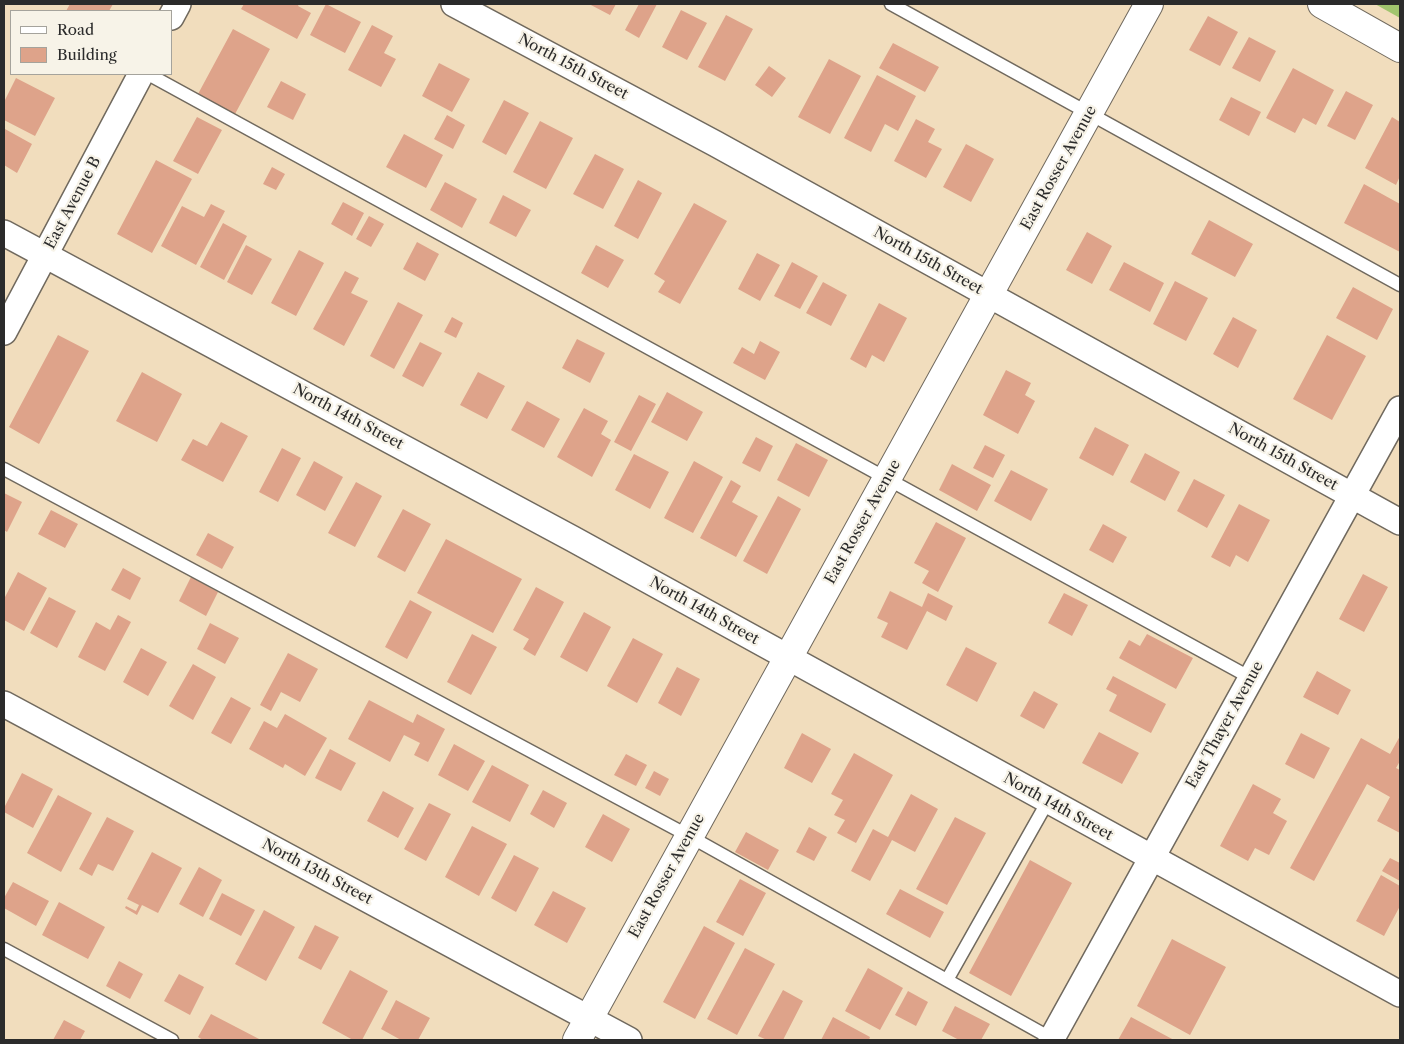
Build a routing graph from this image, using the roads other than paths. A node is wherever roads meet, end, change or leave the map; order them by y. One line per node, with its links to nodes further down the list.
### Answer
1 (454, 4): 12 (street, North 15th Street)
2 (891, 4): 8 (lane)
3 (1149, 4): 8 (street, East Rosser Avenue)
4 (1322, 4): 5 (street)
5 (1400, 48)
6 (140, 75): 10 (street, East Avenue B)
7 (150, 75): 16 (lane)
8 (1090, 112): 11 (lane); 12 (street, East Rosser Avenue)
9 (4, 233): 10 (street, North 14th Street)
10 (45, 255): 13 (street, East Avenue B); 19 (street, North 14th Street)
11 (1400, 285)
12 (989, 295): 16 (street, East Rosser Avenue); 17 (street, North 15th Street)
13 (4, 332)
14 (1400, 409): 17 (street, East Thayer Avenue)
15 (4, 469): 23 (lane)
16 (887, 479): 19 (street, East Rosser Avenue); 20 (lane)
17 (1352, 495): 18 (street, North 15th Street); 20 (street, East Thayer Avenue)
18 (1400, 522)
19 (787, 657): 22 (street, North 14th Street); 23 (street, East Rosser Avenue)
20 (1251, 678): 24 (street, East Thayer Avenue)
21 (4, 704): 28 (street, North 13th Street)
22 (1048, 801): 24 (street, North 14th Street); 26 (lane)
23 (689, 836): 26 (lane); 28 (street, East Rosser Avenue)
24 (1151, 858): 27 (street, North 14th Street); 31 (street, East Thayer Avenue)
25 (4, 949): 29 (lane)
26 (947, 980): 31 (lane)
27 (1400, 994)
28 (583, 1029): 30 (street, North 13th Street)
29 (172, 1040)
30 (629, 1040)
31 (1052, 1040)

